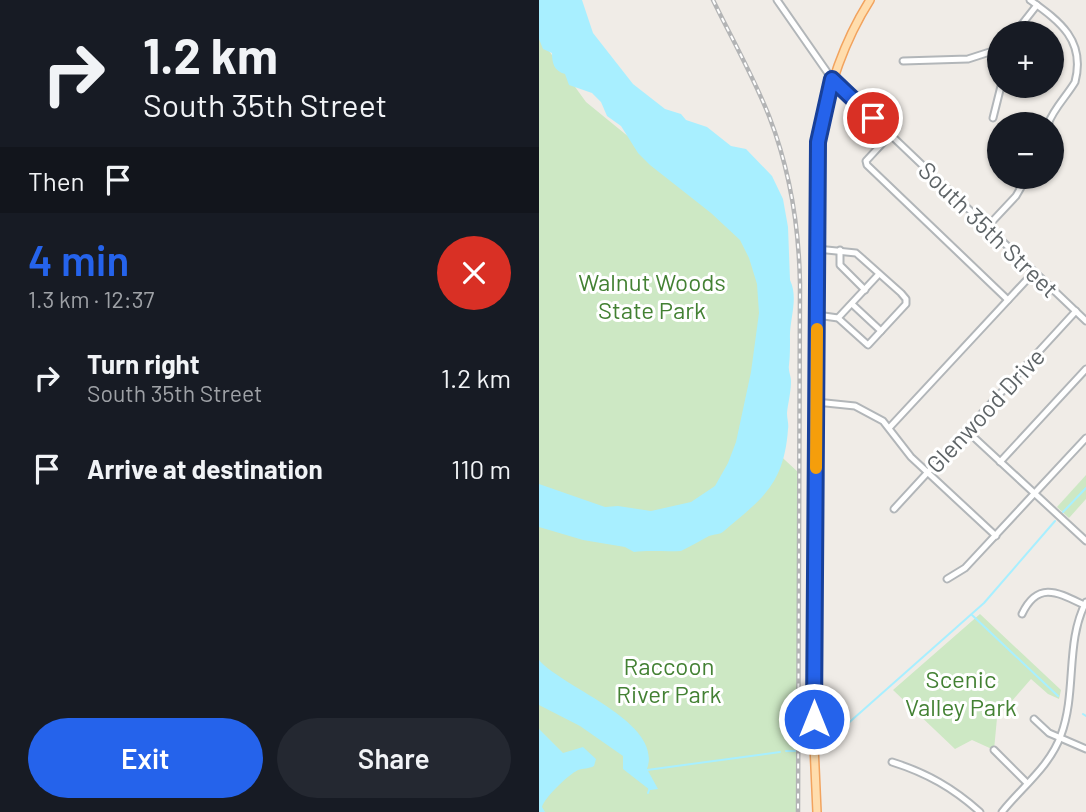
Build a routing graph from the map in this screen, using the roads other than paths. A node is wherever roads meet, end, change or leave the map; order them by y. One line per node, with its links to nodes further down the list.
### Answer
1 (777, 0): 8 (street, South 35th Street)
2 (870, 0): 8 (main road)
3 (1030, 0): 4 (street)
4 (1037, 5): 5 (street); 9 (street)
5 (1024, 21)
6 (987, 54): 7 (street)
7 (903, 61)
8 (832, 79): 10 (street, South 35th Street); 13 (main road)
9 (1054, 112)
10 (890, 135): 12 (street, South 35th Street); 18 (street)
11 (1020, 189): 12 (street)
12 (987, 227): 15 (street, South 35th Street)
13 (817, 249): 14 (street); 21 (main road)
14 (840, 250): 16 (street); 17 (street)
15 (1034, 272): 18 (street); 20 (street, South 35th Street)
16 (879, 274): 17 (street); 24 (street)
17 (865, 290): 19 (street)
18 (1008, 300): 27 (street)
19 (852, 304): 22 (street); 24 (street)
20 (1076, 311): 23 (street, South 35th Street); 28 (street, Glenwood Drive)
21 (817, 315): 22 (street); 26 (main road)
22 (838, 318): 24 (street)
23 (1086, 321)
24 (881, 331)
25 (1086, 369): 30 (street)
26 (816, 402): 27 (street); 47 (main road)
27 (890, 427): 31 (street)
28 (966, 430): 30 (street); 31 (street, Glenwood Drive)
29 (1086, 439): 32 (street)
30 (1000, 462): 32 (street)
31 (927, 472): 33 (street, Glenwood Drive); 34 (street)
32 (1035, 494): 34 (street); 35 (street)
33 (894, 509)
34 (996, 536): 36 (street)
35 (1086, 541)
36 (947, 579)
37 (1050, 583): 38 (street)
38 (1049, 592): 39 (street); 40 (street)
39 (1085, 603): 42 (street)
40 (1022, 614)
41 (1034, 719): 42 (street)
42 (1061, 737): 43 (street); 46 (street)
43 (1086, 749)
44 (994, 750): 46 (street)
45 (892, 762): 48 (street)
46 (1027, 783): 49 (street)
47 (817, 812)
48 (980, 812)
49 (1002, 812)

